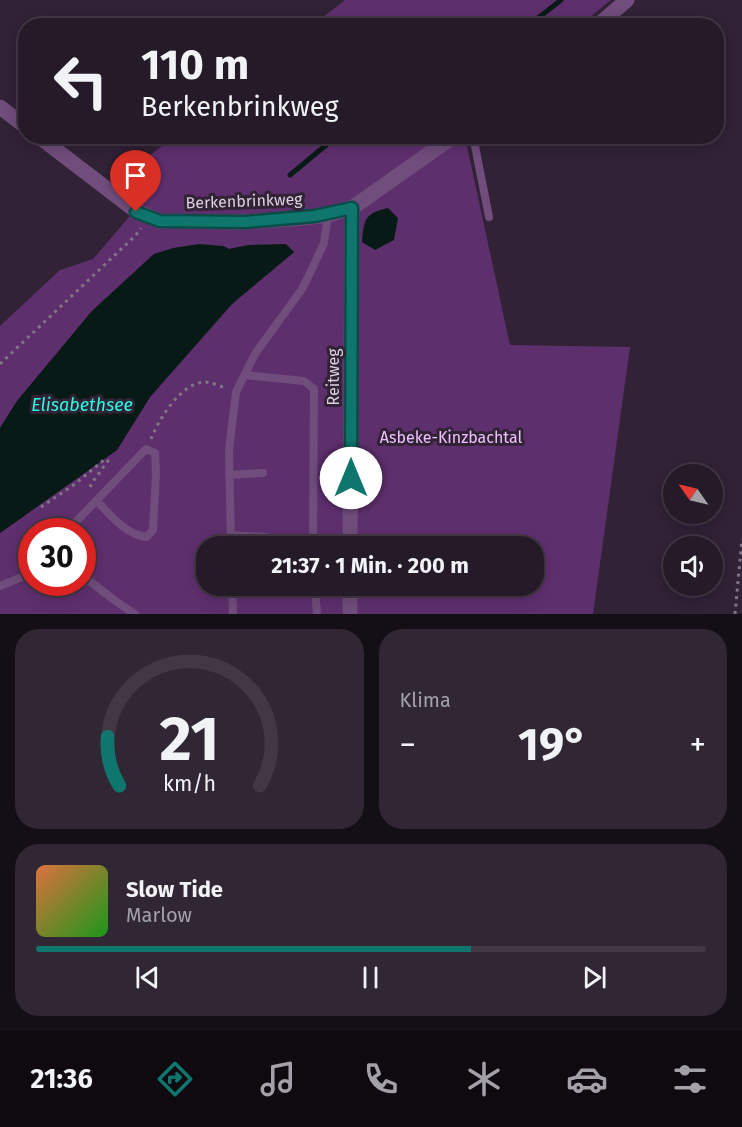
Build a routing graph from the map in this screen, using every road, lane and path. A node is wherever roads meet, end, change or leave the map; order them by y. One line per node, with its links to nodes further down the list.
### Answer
1 (627, 0): 2 (street)
2 (606, 18)
3 (0, 107): 4 (street)
4 (18, 121)
5 (48, 144): 10 (street, Berkenbrinkweg)
6 (443, 144): 8 (street, Berkenbrinkweg)
7 (475, 144): 11 (lane)
8 (352, 208): 9 (street, Berkenbrinkweg); 25 (street, Reitweg)
9 (328, 214): 10 (street, Berkenbrinkweg); 13 (lane)
10 (148, 217): 12 (path)
11 (489, 217)
12 (0, 364)
13 (245, 375): 14 (lane); 24 (lane)
14 (236, 392): 15 (path); 17 (lane)
15 (146, 449): 19 (lane); 19 (lane)
16 (263, 473): 17 (lane)
17 (229, 475): 22 (lane)
18 (89, 491): 20 (path)
19 (97, 501): 21 (lane)
20 (41, 507)
21 (80, 518)
22 (231, 535): 23 (lane)
23 (249, 536)
24 (313, 536)
25 (350, 536)
26 (742, 538): 37 (path)
27 (18, 579): 28 (lane)
28 (0, 586)
29 (96, 586): 33 (lane)
30 (232, 596): 34 (lane)
31 (316, 596): 35 (lane)
32 (350, 596): 36 (street)
33 (135, 614)
34 (233, 614)
35 (317, 614)
36 (350, 614)
37 (735, 614)

